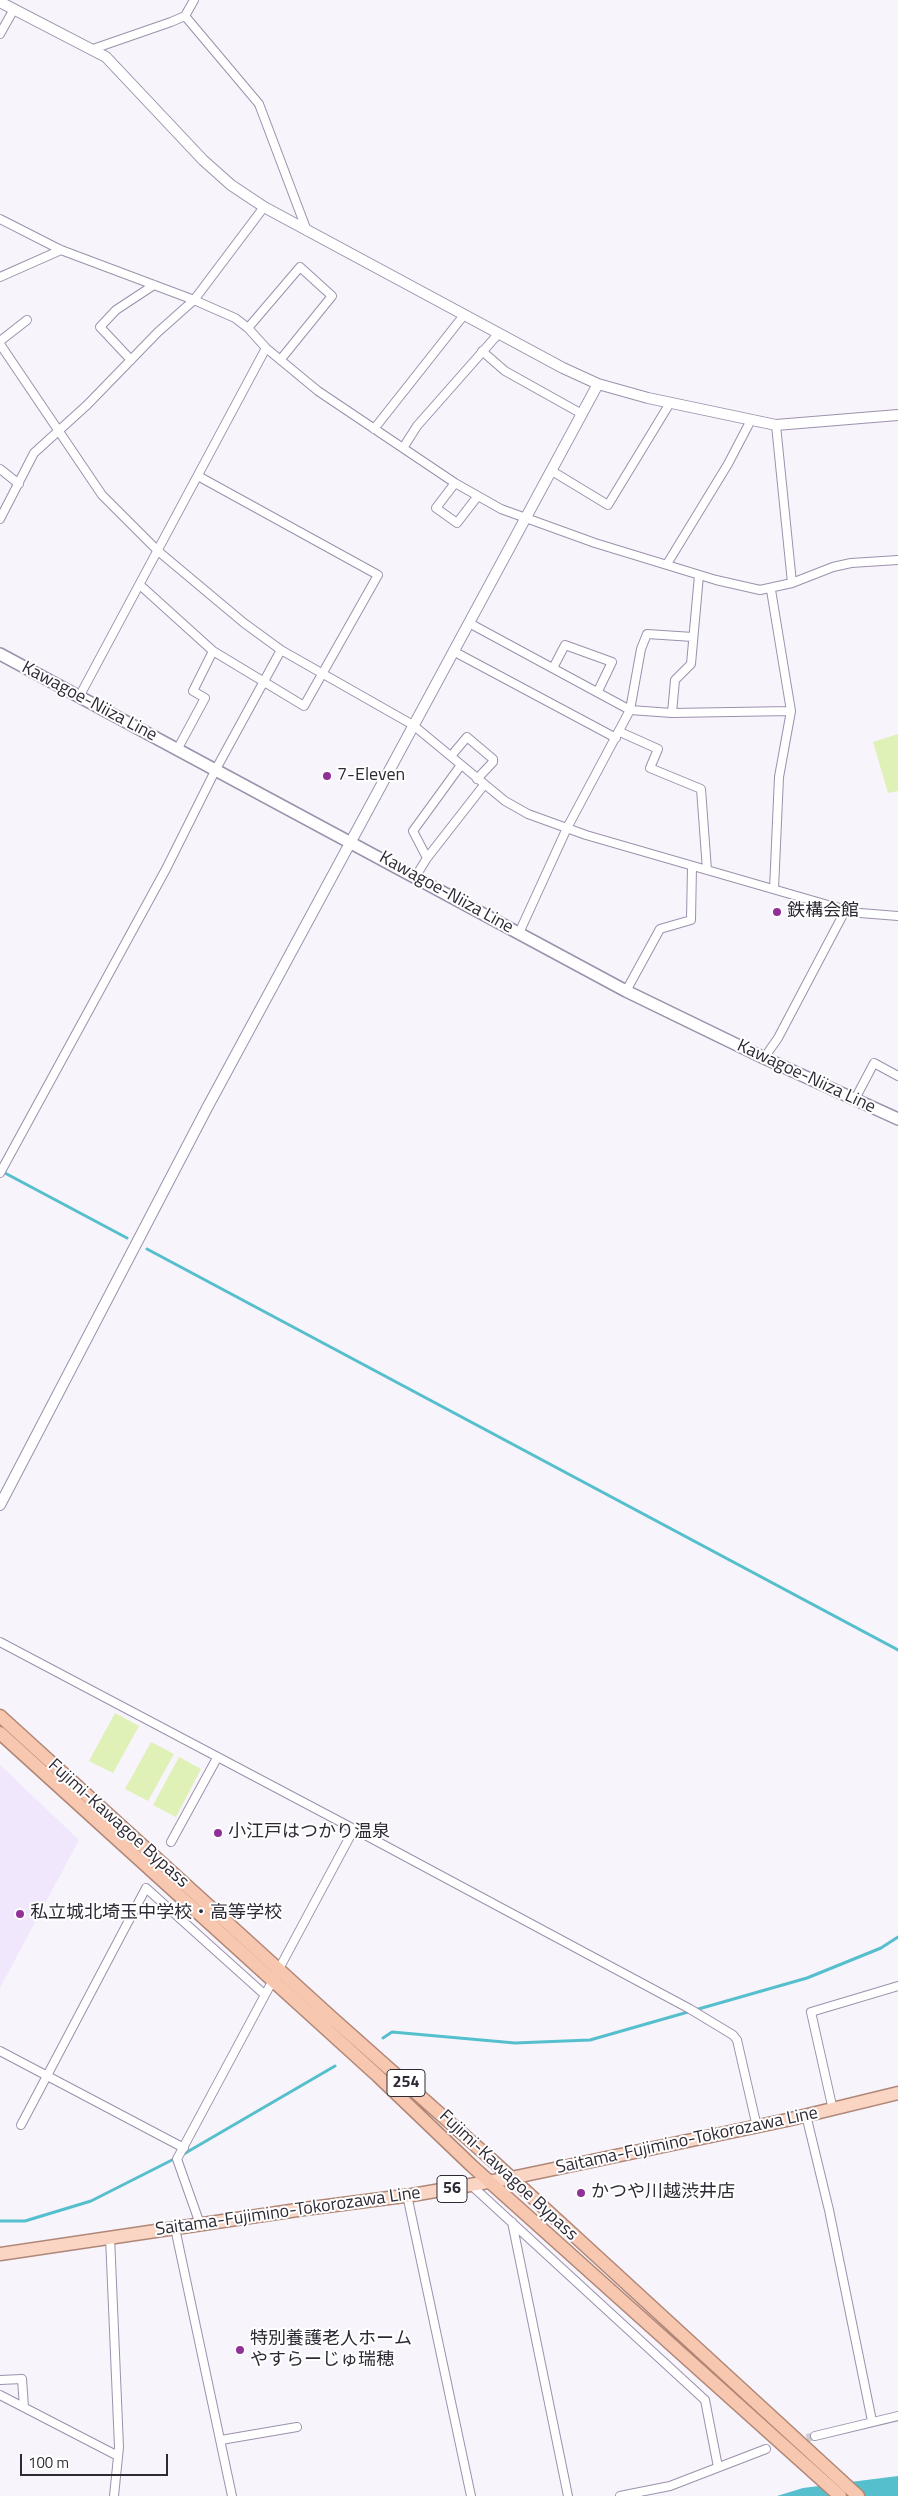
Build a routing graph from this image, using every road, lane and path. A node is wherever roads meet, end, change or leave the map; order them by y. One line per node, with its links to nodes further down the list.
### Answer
1 (194, 0): 4 (street)
2 (0, 2): 3 (street)
3 (14, 9): 5 (street); 6 (street)
4 (185, 16): 6 (street); 9 (street)
5 (0, 34)
6 (93, 49): 7 (street)
7 (264, 208): 9 (street); 13 (street)
8 (0, 219): 10 (street)
9 (307, 231): 14 (street)
10 (61, 250): 11 (street); 12 (street)
11 (0, 277)
12 (154, 285): 13 (street); 22 (street)
13 (194, 300): 16 (street); 22 (street)
14 (464, 315): 17 (street); 29 (street)
15 (27, 320): 18 (street)
16 (248, 328): 19 (street); 21 (street)
17 (499, 333): 20 (street); 23 (street)
18 (0, 342): 30 (street)
19 (266, 348): 21 (street); 34 (street)
20 (482, 351): 25 (street); 31 (street)
21 (281, 359): 29 (street)
22 (131, 360): 30 (street)
23 (598, 384): 24 (street); 25 (street)
24 (670, 403): 27 (street); 33 (street)
25 (582, 414): 33 (street)
26 (898, 415): 28 (street)
27 (751, 420): 28 (street); 42 (street)
28 (776, 425): 44 (street)
29 (374, 429): 31 (street)
30 (58, 432): 36 (street); 40 (street)
31 (403, 448): 35 (street)
32 (0, 470): 36 (street)
33 (552, 471): 38 (street)
34 (198, 476): 40 (street); 54 (street)
35 (455, 483): 37 (street); 37 (street)
36 (19, 484): 39 (street)
37 (477, 497): 38 (street)
38 (526, 518): 42 (street); 47 (street)
39 (0, 519)
40 (158, 551): 45 (street); 49 (street)
41 (898, 560): 44 (street)
42 (668, 564): 43 (street)
43 (699, 575): 46 (street); 48 (street)
44 (792, 583): 46 (street)
45 (140, 585): 50 (street); 57 (street)
46 (771, 590): 59 (street)
47 (468, 624): 51 (street); 53 (street)
48 (693, 637): 58 (street); 60 (street)
49 (281, 650): 54 (street); 55 (street)
50 (213, 651): 55 (street); 63 (street)
51 (453, 652): 61 (street); 62 (street)
52 (0, 654): 57 (main road, Kawagoe-Niiza Line)
53 (553, 668): 56 (street); 56 (street)
54 (322, 673): 55 (street); 61 (street)
55 (263, 680): 66 (street)
56 (598, 691): 58 (street)
57 (79, 697): 63 (main road, Kawagoe-Niiza Line)
58 (630, 710): 60 (street); 62 (street)
59 (791, 711): 60 (street); 75 (street)
60 (672, 713)
61 (413, 725): 64 (street); 70 (street)
62 (618, 735): 69 (street); 73 (street)
63 (177, 750): 66 (main road, Kawagoe-Niiza Line)
64 (450, 756): 65 (street); 67 (street)
65 (461, 765): 67 (street); 71 (street)
66 (216, 769): 70 (main road, Kawagoe-Niiza Line); 84 (street)
67 (477, 779): 68 (street)
68 (484, 785): 69 (street); 71 (street)
69 (566, 828): 72 (street); 78 (street)
70 (350, 841): 74 (main road, Kawagoe-Niiza Line); 85 (street)
71 (427, 858): 74 (street)
72 (692, 866): 73 (street); 79 (street)
73 (707, 870): 75 (street)
74 (416, 876): 78 (main road, Kawagoe-Niiza Line)
75 (774, 889): 76 (street)
76 (846, 909): 77 (street); 80 (street)
77 (898, 916)
78 (520, 933): 79 (main road, Kawagoe-Niiza Line)
79 (626, 991): 80 (main road, Kawagoe-Niiza Line)
80 (764, 1058): 82 (main road, Kawagoe-Niiza Line)
81 (898, 1076): 82 (street)
82 (855, 1099): 83 (main road, Kawagoe-Niiza Line)
83 (898, 1119)
84 (0, 1173)
85 (0, 1505)
86 (0, 1642): 89 (street)
87 (0, 1716): 92 (highway, Fujimi-Kawagoe Bypass / 254)
88 (0, 1733): 92 (highway, Fujimi-Kawagoe Bypass / 254)
89 (217, 1758): 90 (street); 91 (street)
90 (354, 1829): 92 (street); 101 (street)
91 (171, 1842)
92 (275, 1974): 94 (street); 103 (highway, Fujimi-Kawagoe Bypass / 254); 104 (highway, Fujimi-Kawagoe Bypass / 254)
93 (898, 1986): 98 (street)
94 (264, 1994): 96 (street); 102 (street)
95 (0, 2050): 96 (street)
96 (46, 2076): 100 (street); 102 (street)
97 (898, 2093): 98 (main road, Saitama-Fujimino-Tokorozawa Line / 56)
98 (833, 2110): 99 (main road, Saitama-Fujimino-Tokorozawa Line / 56)
99 (806, 2115): 101 (main road, Saitama-Fujimino-Tokorozawa Line / 56); 116 (street)
100 (21, 2125)
101 (757, 2126): 103 (main road, Saitama-Fujimino-Tokorozawa Line / 56)
102 (184, 2148): 108 (street)
103 (511, 2178): 104 (main road, Saitama-Fujimino-Tokorozawa Line / 56); 129 (highway, Fujimi-Kawagoe Bypass / 254)
104 (490, 2182): 105 (main road, Saitama-Fujimino-Tokorozawa Line / 56); 128 (highway, Fujimi-Kawagoe Bypass / 254)
105 (471, 2185): 106 (main road, Saitama-Fujimino-Tokorozawa Line / 56); 107 (street)
106 (407, 2195): 108 (main road, Saitama-Fujimino-Tokorozawa Line / 56); 125 (street)
107 (512, 2222): 122 (street); 126 (street)
108 (200, 2224): 109 (main road, Saitama-Fujimino-Tokorozawa Line / 56)
109 (175, 2228): 110 (main road, Saitama-Fujimino-Tokorozawa Line / 56); 119 (street)
110 (110, 2237): 111 (main road, Saitama-Fujimino-Tokorozawa Line / 56); 121 (street)
111 (0, 2254)
112 (0, 2380): 114 (street)
113 (0, 2395): 114 (street)
114 (24, 2407): 121 (street)
115 (898, 2416): 116 (street)
116 (872, 2421): 118 (street)
117 (297, 2427): 119 (street)
118 (815, 2436)
119 (220, 2440): 124 (street)
120 (766, 2449): 122 (street)
121 (116, 2455): 123 (street)
122 (718, 2467): 127 (street)
123 (114, 2496)
124 (232, 2496)
125 (471, 2496)
126 (568, 2496)
127 (620, 2496)
128 (840, 2496)
129 (858, 2496)

